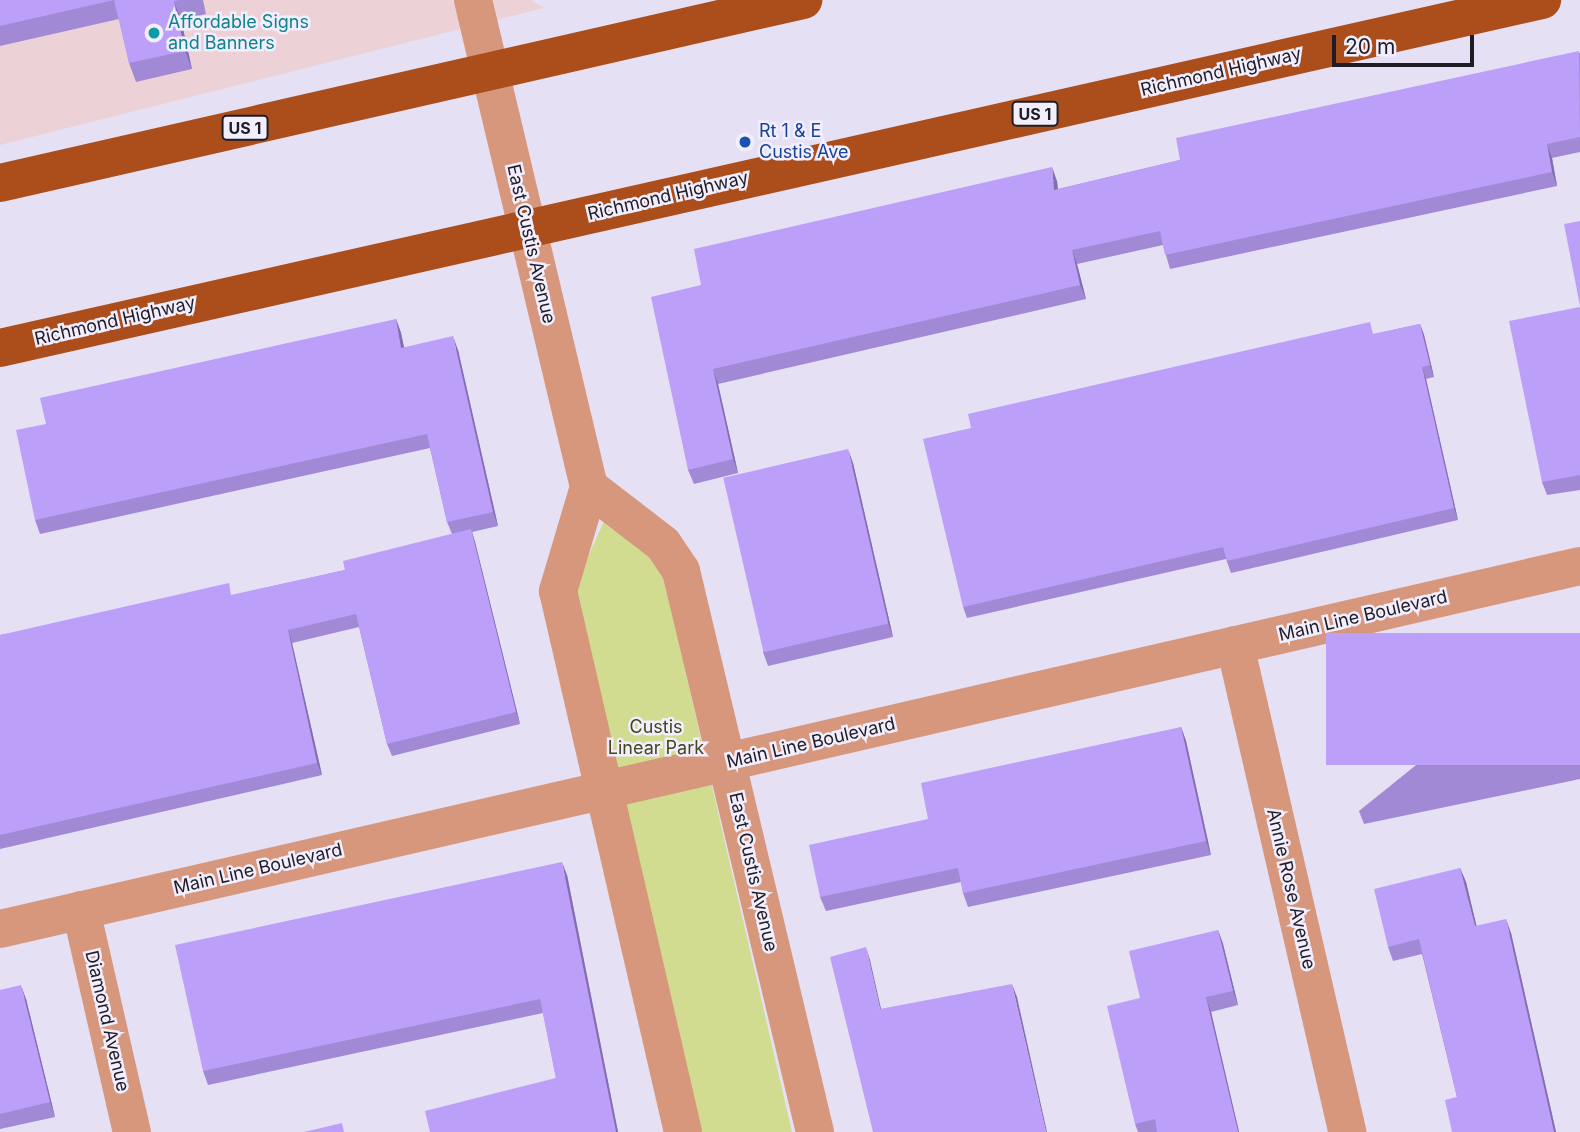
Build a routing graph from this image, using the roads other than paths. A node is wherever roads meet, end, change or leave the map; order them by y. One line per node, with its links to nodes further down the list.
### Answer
1 (473, 0): 4 (street, East Custis Avenue)
2 (803, 0): 4 (highway, US 1)
3 (1542, 0): 6 (highway, Richmond Highway / US 1)
4 (490, 74): 5 (highway, US 1); 6 (street, East Custis Avenue)
5 (0, 183)
6 (527, 228): 7 (highway, Richmond Highway / US 1); 8 (street, East Custis Avenue)
7 (0, 348)
8 (589, 487): 11 (street, East Custis Avenue); 12 (street)
9 (1580, 566): 10 (street, Main Line Boulevard)
10 (1235, 645): 11 (street, Main Line Boulevard); 18 (street, Annie Rose Avenue)
11 (728, 762): 12 (street, Main Line Boulevard); 17 (street, East Custis Avenue)
12 (602, 790): 13 (street, Main Line Boulevard); 16 (street)
13 (81, 910): 14 (street, Main Line Boulevard); 15 (street, Diamond Avenue)
14 (0, 929)
15 (132, 1132)
16 (683, 1132)
17 (815, 1132)
18 (1347, 1132)

